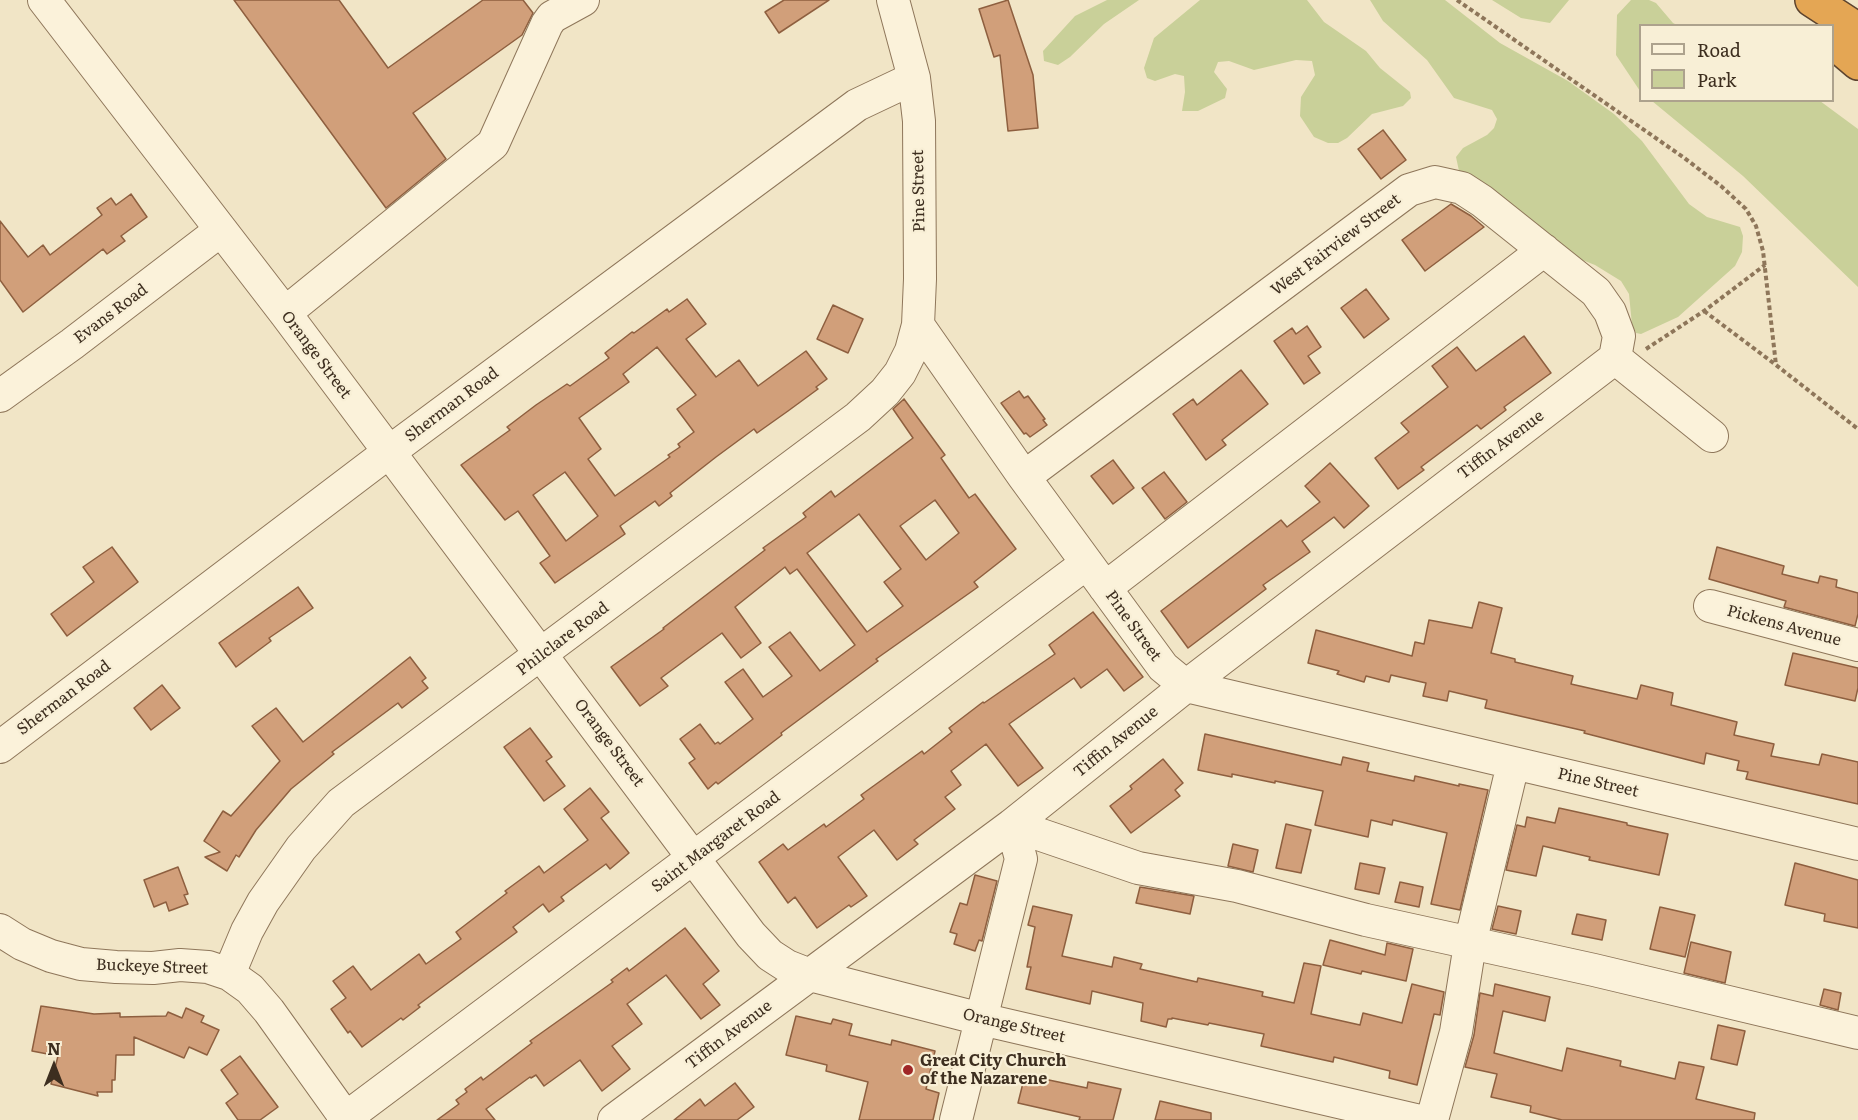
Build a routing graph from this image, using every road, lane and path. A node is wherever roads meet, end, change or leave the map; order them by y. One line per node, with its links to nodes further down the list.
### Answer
1 (583, 0): 7 (street)
2 (893, 0): 12 (street, Pine Street)
3 (1456, 0): 15 (path)
4 (1795, 0): 8 (highway)
5 (1812, 0): 9 (highway)
6 (46, 1): 13 (street, Orange Street)
7 (546, 9): 17 (street)
8 (1813, 24)
9 (1858, 30)
10 (1834, 42): 11 (highway)
11 (1858, 63)
12 (914, 78): 18 (street, Pine Street); 24 (street, Sherman Road)
13 (220, 230): 17 (street, Orange Street); 21 (street, Evans Road)
14 (1544, 250): 19 (street, West Fairview Street); 25 (street, West Fairview Street); 27 (street)
15 (1765, 265): 16 (path); 20 (path)
16 (1704, 310): 19 (path); 20 (path)
17 (285, 313): 24 (street, Orange Street)
18 (918, 325): 25 (street, Pine Street); 30 (street, Philclare Road)
19 (1614, 358): 23 (street); 31 (street, Tiffin Avenue)
20 (1776, 365): 22 (path)
21 (4, 386)
22 (1858, 429)
23 (1712, 436)
24 (389, 452): 30 (street, Orange Street); 32 (street, Sherman Road)
25 (1024, 477): 26 (street, Pine Street)
26 (1087, 563): 27 (street, Pine Street); 36 (street, Saint Margaret Road)
27 (1105, 588): 31 (street, Pine Street)
28 (1710, 606): 29 (street, Pickens Avenue)
29 (1858, 645)
30 (542, 654): 36 (street, Orange Street); 39 (street, Philclare Road)
31 (1186, 686): 33 (street, Pine Street); 34 (street, Tiffin Avenue)
32 (0, 747)
33 (1514, 764): 35 (street, Pine Street); 38 (street)
34 (1012, 825): 38 (street); 40 (street, Tiffin Avenue); 41 (street)
35 (1858, 844)
36 (694, 858): 40 (street, Orange Street); 44 (street, Saint Margaret Road)
37 (0, 930): 39 (street, Buckeye Street)
38 (1470, 944): 42 (street); 47 (street)
39 (229, 974): 44 (street, Buckeye Street)
40 (810, 975): 41 (street, Orange Street); 43 (street, Tiffin Avenue)
41 (981, 1019): 45 (street); 46 (street, Orange Street)
42 (1858, 1033)
43 (632, 1115)
44 (345, 1119)
45 (956, 1120)
46 (1416, 1120)
47 (1432, 1120)

